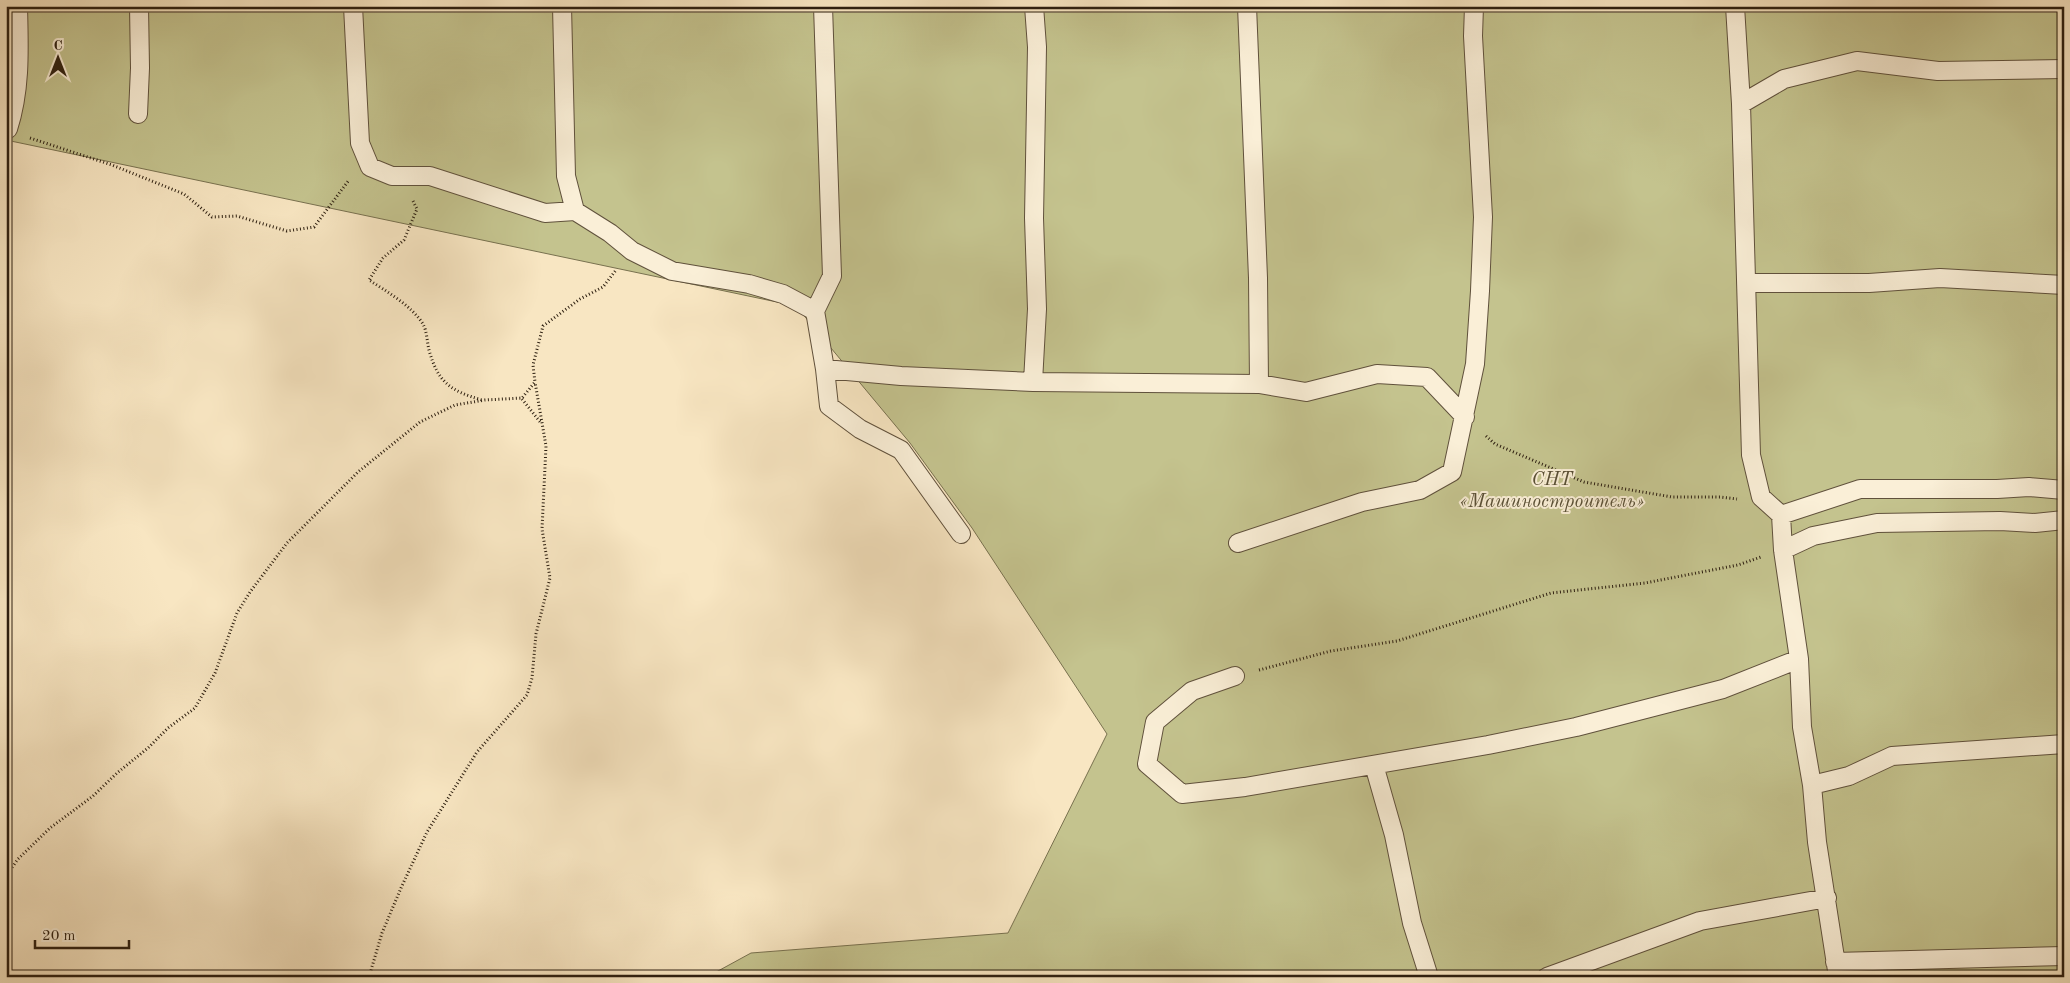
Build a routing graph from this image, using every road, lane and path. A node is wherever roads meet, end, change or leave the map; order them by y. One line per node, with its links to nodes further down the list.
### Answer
1 (18, 6): 13 (lane)
2 (139, 6): 12 (lane)
3 (353, 6): 14 (lane)
4 (562, 6): 16 (lane)
5 (823, 6): 20 (lane)
6 (1034, 6): 23 (lane)
7 (1247, 6): 24 (lane)
8 (1474, 6): 27 (lane)
9 (1735, 6): 11 (lane)
10 (2064, 69): 11 (lane)
11 (1741, 104): 18 (lane)
12 (138, 114)
13 (8, 129): 14 (path)
14 (370, 167): 15 (lane)
15 (392, 176): 16 (lane); 26 (path)
16 (575, 211): 17 (lane)
17 (632, 251): 20 (lane); 22 (path)
18 (1746, 283): 19 (lane); 31 (lane)
19 (2064, 285)
20 (815, 311): 21 (lane)
21 (824, 369): 23 (lane); 33 (lane)
22 (535, 382): 25 (path); 28 (path)
23 (1033, 382): 24 (lane)
24 (1259, 384): 27 (lane)
25 (522, 398): 26 (path); 28 (path)
26 (485, 400): 42 (path)
27 (1465, 417): 30 (path); 34 (lane)
28 (542, 423): 46 (path)
29 (2064, 490): 31 (lane)
30 (1745, 500)
31 (1781, 515): 35 (lane)
32 (2064, 520): 35 (lane)
33 (961, 534)
34 (1238, 543)
35 (1783, 550): 37 (lane)
36 (1765, 555): 38 (path)
37 (1799, 659): 40 (lane); 41 (lane)
38 (1235, 676): 40 (lane)
39 (2064, 744): 41 (lane)
40 (1374, 765): 47 (lane)
41 (1812, 785): 43 (lane)
42 (6, 876)
43 (1827, 898): 45 (lane); 48 (lane)
44 (2064, 956): 45 (lane)
45 (1836, 969)
46 (369, 977)
47 (1429, 977)
48 (1547, 977)

